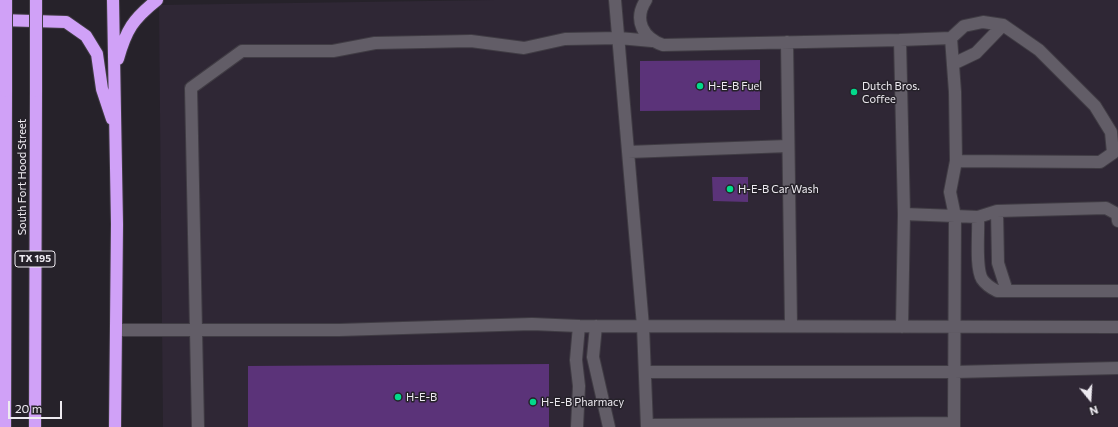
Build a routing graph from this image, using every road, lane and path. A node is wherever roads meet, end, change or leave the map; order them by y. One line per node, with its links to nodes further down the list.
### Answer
1 (6, 0): 41 (highway, South Fort Hood Street / TX 195, bridge)
2 (36, 0): 42 (highway, South Fort Hood Street / TX 195, bridge)
3 (113, 0): 15 (highway)
4 (157, 0): 15 (highway)
5 (615, 0): 9 (lane)
6 (646, 0): 12 (lane)
7 (0, 20): 16 (highway)
8 (1003, 25): 10 (lane); 14 (lane); 19 (lane)
9 (619, 38): 12 (lane); 18 (lane); 34 (lane)
10 (951, 38): 11 (lane); 14 (lane)
11 (900, 40): 13 (lane); 21 (lane)
12 (652, 41): 13 (lane)
13 (787, 42): 17 (lane)
14 (953, 64): 19 (lane)
15 (114, 70): 16 (highway)
16 (116, 130): 35 (highway)
17 (788, 146): 18 (lane); 30 (lane)
18 (628, 152): 29 (lane)
19 (956, 161): 22 (lane)
20 (997, 211): 23 (lane); 24 (lane); 25 (lane)
21 (904, 214): 22 (lane); 31 (lane)
22 (955, 216): 23 (lane); 32 (lane)
23 (978, 217): 25 (lane)
24 (1118, 220)
25 (1007, 291): 26 (lane)
26 (1118, 291)
27 (579, 326): 28 (lane); 34 (lane); 45 (lane)
28 (596, 326): 29 (lane); 46 (lane)
29 (643, 326): 30 (lane); 37 (lane)
30 (791, 326): 31 (lane)
31 (902, 326): 32 (lane)
32 (955, 326): 33 (lane); 38 (lane)
33 (1118, 327)
34 (195, 329): 35 (lane); 44 (lane)
35 (116, 330): 43 (highway)
36 (1118, 368): 38 (lane)
37 (646, 372): 38 (lane); 40 (lane)
38 (954, 372): 39 (lane)
39 (954, 425): 40 (lane)
40 (647, 426)
41 (5, 427)
42 (35, 427)
43 (115, 427)
44 (198, 427)
45 (577, 427)
46 (609, 427)

